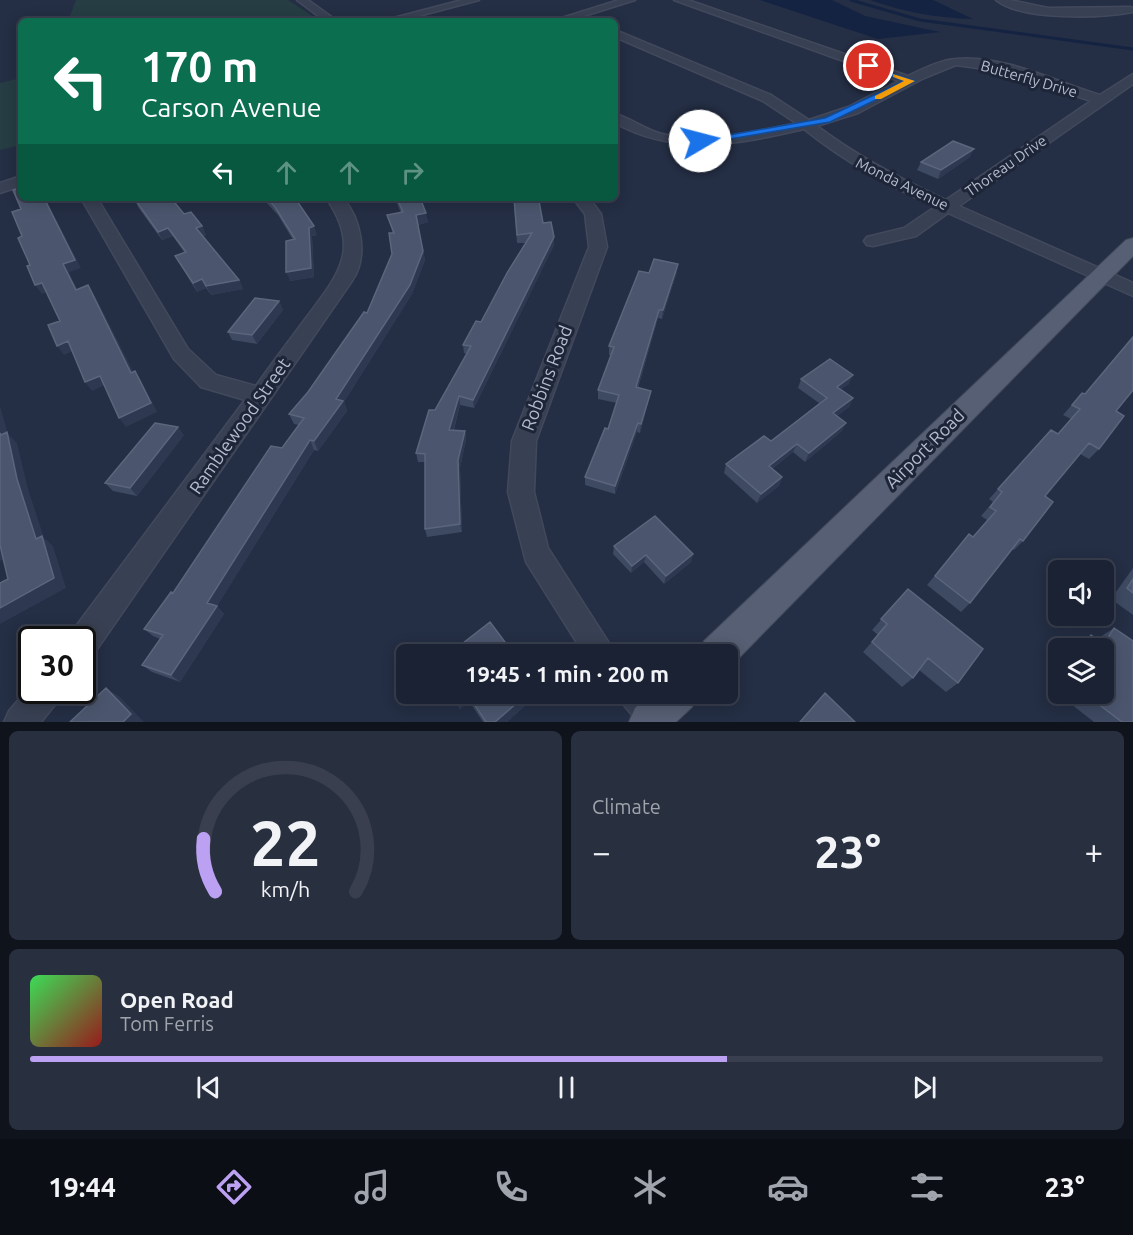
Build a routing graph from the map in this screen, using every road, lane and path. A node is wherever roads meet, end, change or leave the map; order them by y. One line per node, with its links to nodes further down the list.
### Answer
1 (302, 0): 9 (street)
2 (474, 0): 10 (street)
3 (630, 0): 8 (street)
4 (680, 0): 15 (street)
5 (1001, 0): 7 (street)
6 (1110, 0): 7 (street)
7 (1131, 11)
8 (574, 16): 11 (street); 12 (street)
9 (328, 18)
10 (399, 18)
11 (567, 18)
12 (579, 18)
13 (618, 34): 18 (street, Monda Avenue)
14 (1133, 78): 16 (street, Thoreau Drive)
15 (911, 81): 16 (street, Butterfly Drive); 18 (street, Butterfly Drive)
16 (1101, 100): 24 (street, Thoreau Drive)
17 (618, 119): 18 (street, Butterfly Drive)
18 (807, 124): 24 (street, Monda Avenue)
19 (18, 182): 20 (street)
20 (0, 188)
21 (90, 201): 29 (street)
22 (337, 201): 29 (street, Ramblewood Street)
23 (583, 201): 31 (street, Robbins Road)
24 (948, 207): 25 (street, Thoreau Drive); 27 (street, Monda Avenue)
25 (873, 241)
26 (1133, 244): 27 (main road, Airport Road)
27 (1101, 275): 28 (street, Monda Avenue); 32 (main road, Airport Road)
28 (1133, 290)
29 (262, 396): 30 (street, Ramblewood Street)
30 (95, 626)
31 (596, 644)
32 (727, 644)
33 (35, 704): 34 (street)
34 (20, 722)

